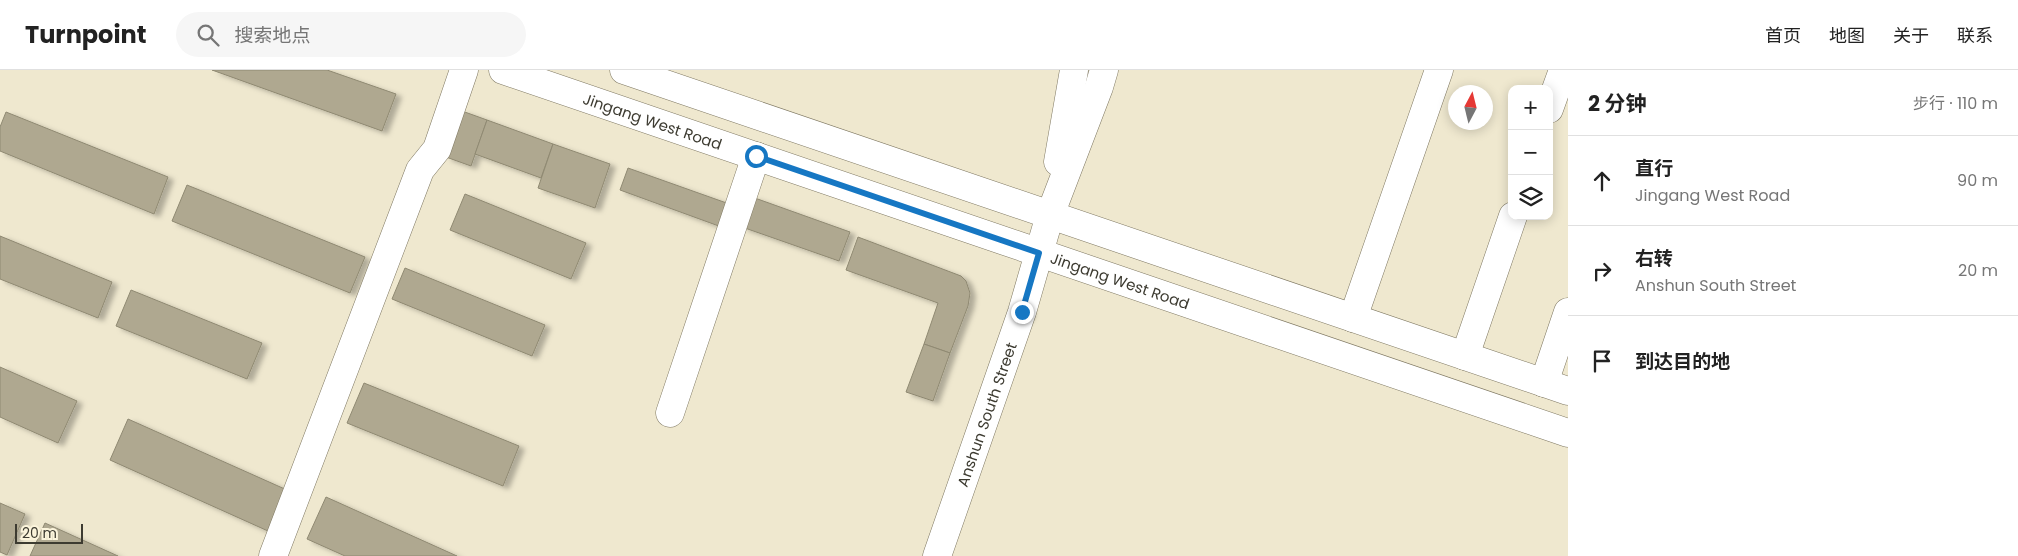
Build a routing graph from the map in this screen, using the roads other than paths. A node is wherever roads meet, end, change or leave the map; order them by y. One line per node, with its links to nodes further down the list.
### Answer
1 (464, 70): 19 (street)
2 (503, 70): 9 (street, Jingang West Road)
3 (624, 70): 10 (street)
4 (1074, 70): 10 (street)
5 (1104, 70): 10 (street)
6 (1439, 70): 14 (street)
7 (1563, 70): 8 (street)
8 (1553, 98)
9 (756, 156): 12 (street, Jingang West Road); 17 (street)
10 (1050, 215): 12 (street, Anshun South Street); 14 (street)
11 (1512, 220): 15 (street)
12 (1039, 253): 18 (street, Jingang West Road); 20 (street, Anshun South Street)
13 (1568, 312): 16 (street)
14 (1352, 318): 15 (street)
15 (1465, 356): 16 (street)
16 (1556, 387)
17 (670, 413)
18 (1568, 433)
19 (273, 556)
20 (938, 556)

